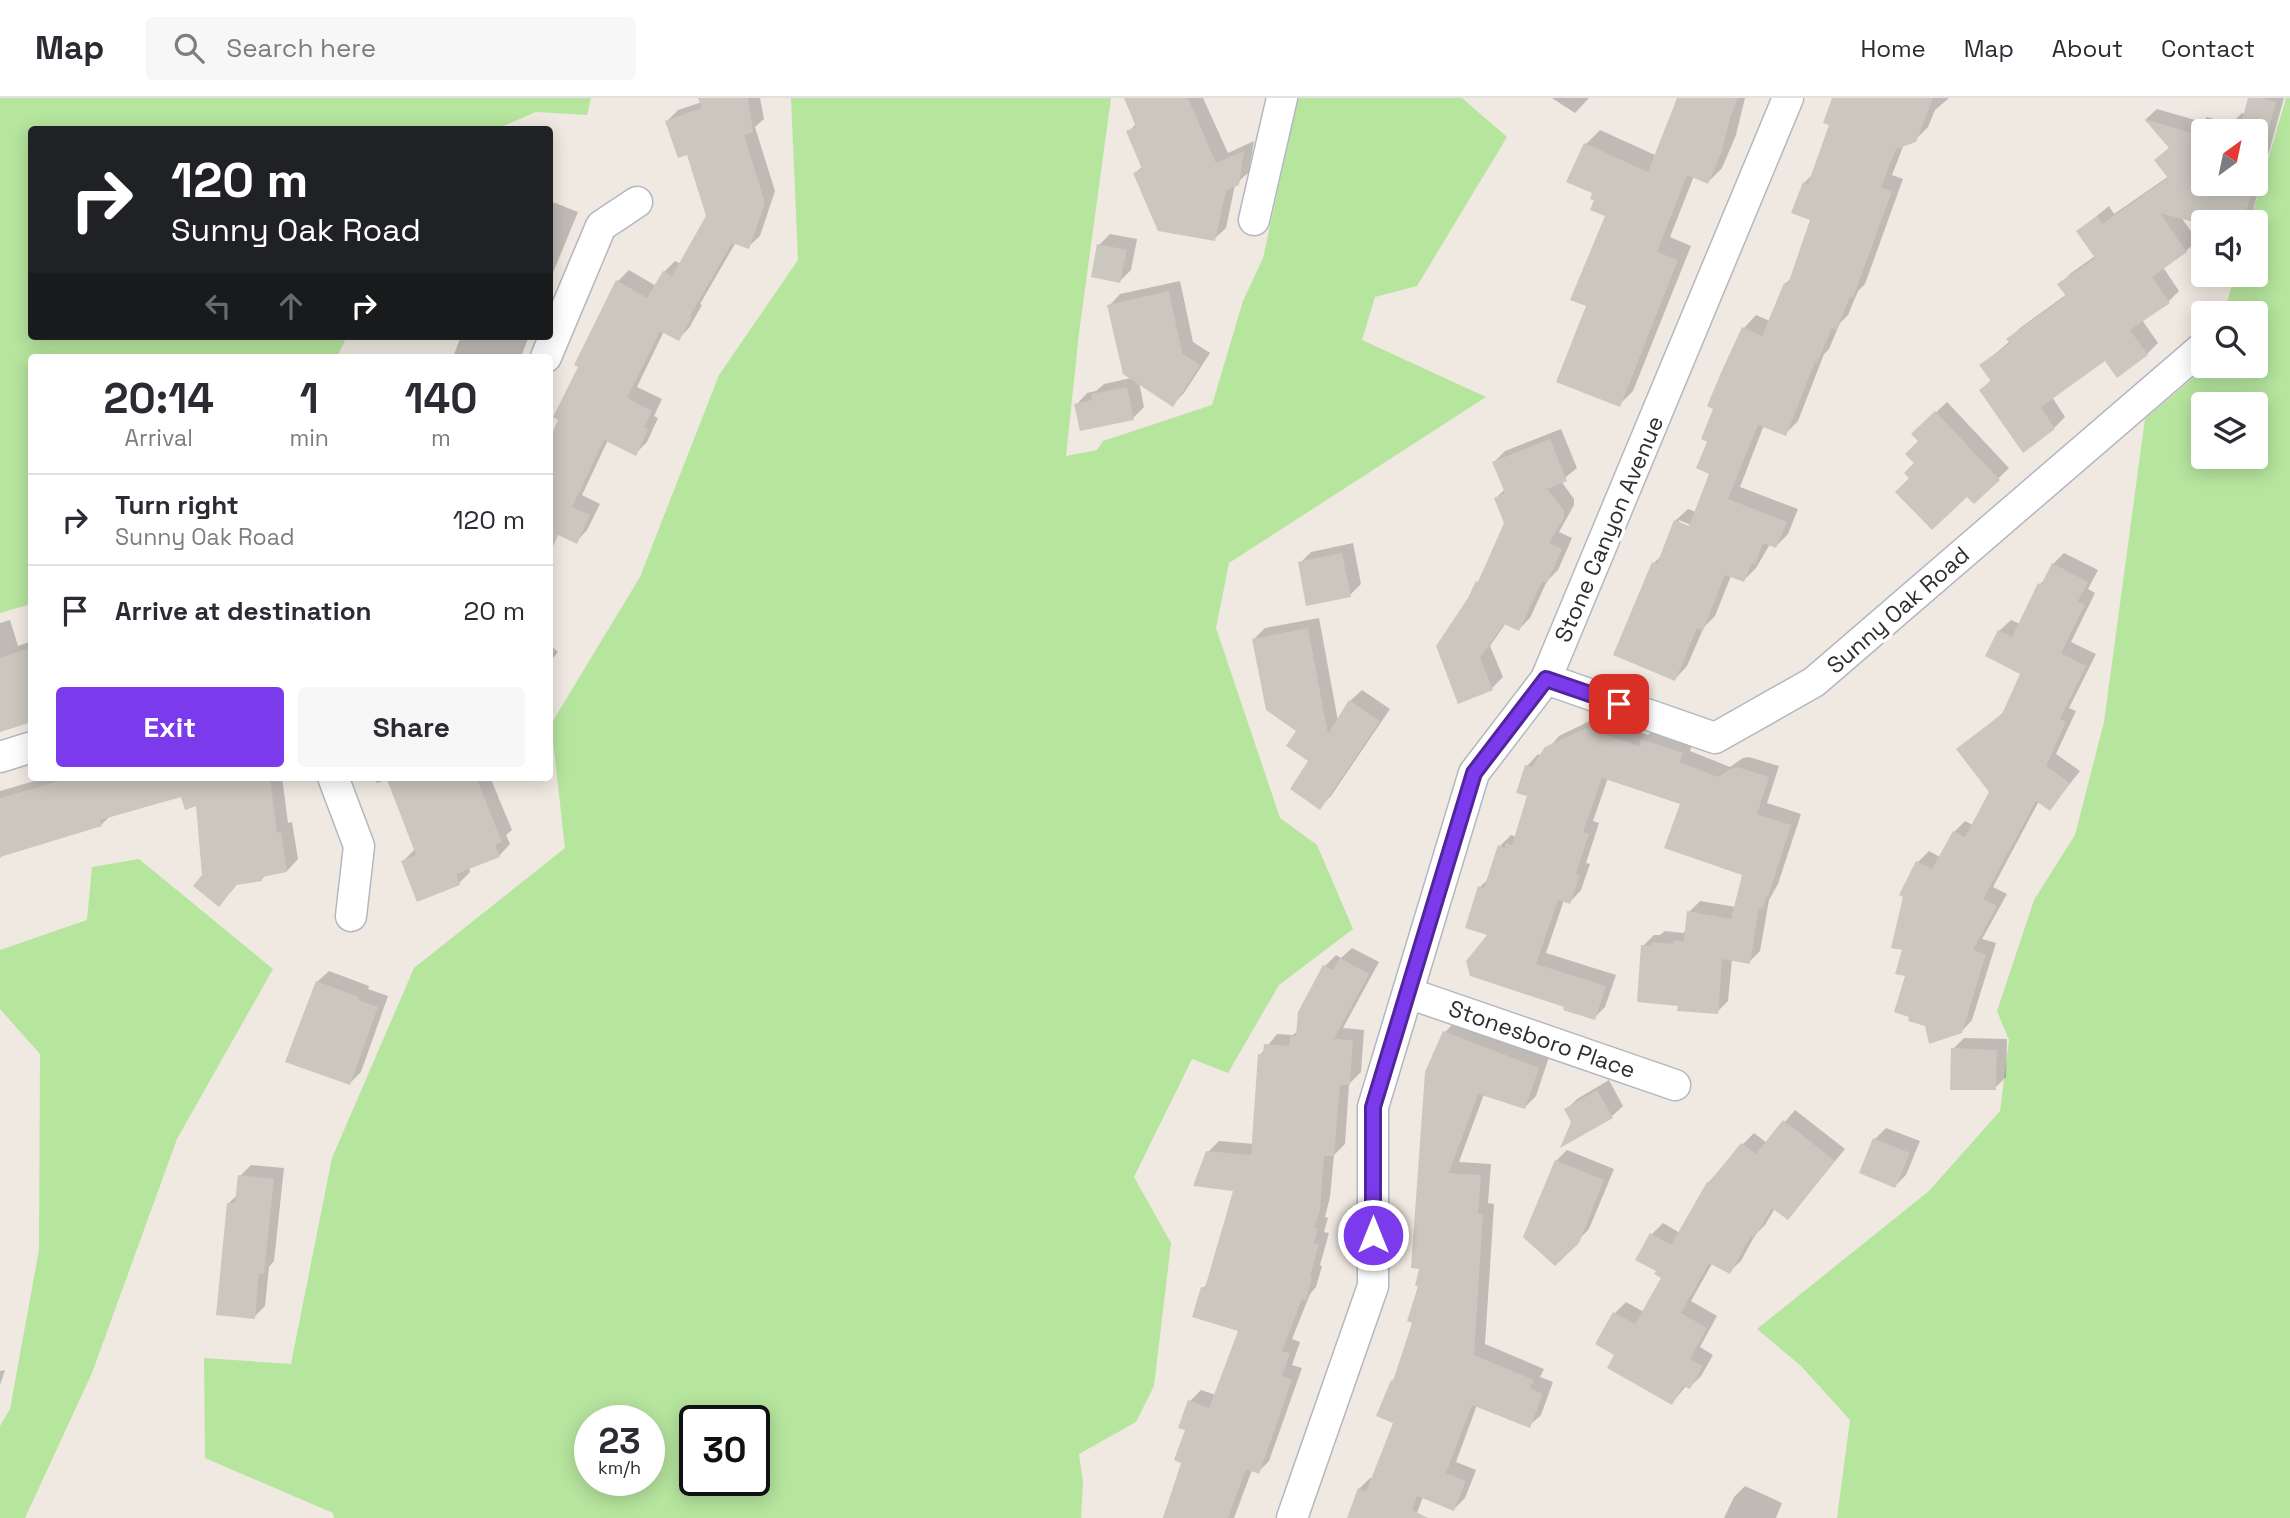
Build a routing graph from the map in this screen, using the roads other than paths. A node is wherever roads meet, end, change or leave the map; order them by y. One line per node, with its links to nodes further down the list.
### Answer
1 (1282, 98): 4 (street)
2 (1788, 98): 7 (street, Stone Canyon Avenue)
3 (637, 202): 5 (street)
4 (1254, 220)
5 (547, 354)
6 (2191, 357): 7 (street, Sunny Oak Road)
7 (1546, 679): 12 (street, Stone Canyon Avenue)
8 (28, 748): 9 (street)
9 (0, 757)
10 (335, 781): 11 (street)
11 (351, 916)
12 (1408, 993): 13 (street, Stonesboro Place); 14 (street, Stone Canyon Avenue)
13 (1675, 1085)
14 (1292, 1518)

